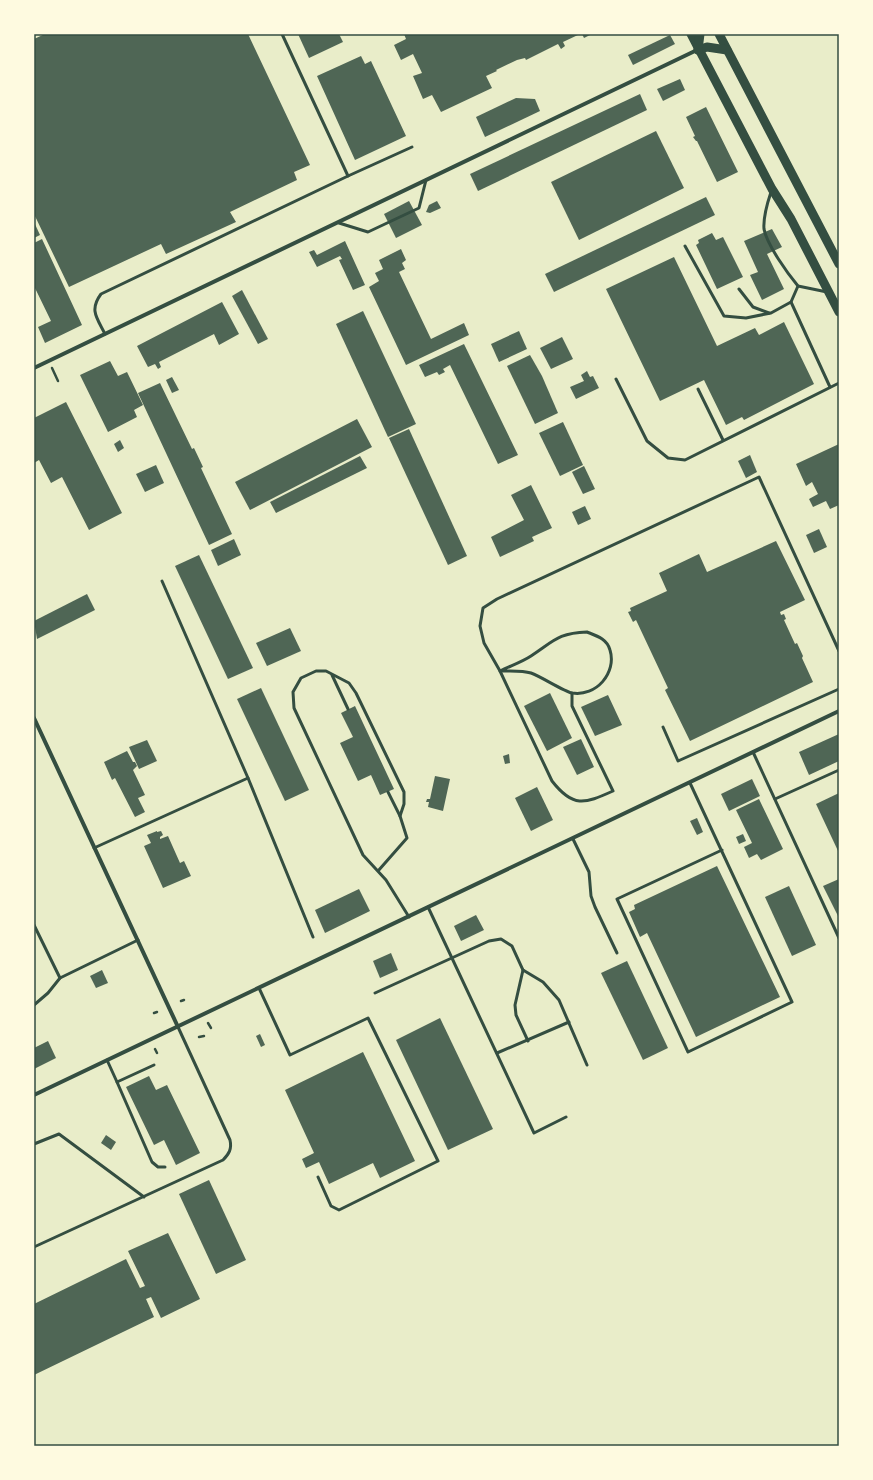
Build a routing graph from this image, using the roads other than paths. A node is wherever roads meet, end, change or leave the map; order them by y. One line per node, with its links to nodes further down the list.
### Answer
1 (282, 34): 8 (lane)
2 (691, 34): 5 (main road)
3 (700, 34): 5 (main road)
4 (719, 34): 6 (main road)
5 (698, 50): 6 (main road); 9 (street); 10 (main road)
6 (727, 50): 13 (main road)
7 (412, 147): 8 (lane)
8 (348, 176): 20 (lane)
9 (426, 180): 11 (street); 11 (lane)
10 (772, 189): 14 (lane); 16 (main road)
11 (339, 223): 20 (street)
12 (685, 246): 19 (lane)
13 (839, 264)
14 (798, 286): 16 (lane); 17 (lane)
15 (739, 289): 19 (lane)
16 (830, 293): 18 (main road)
17 (791, 302): 19 (lane); 24 (lane)
18 (839, 312)
19 (771, 313)
20 (105, 334): 21 (street)
21 (34, 368)
22 (616, 379): 26 (lane)
23 (839, 383): 24 (lane)
24 (830, 387): 26 (lane)
25 (698, 389): 26 (lane)
26 (723, 440)
27 (162, 581): 39 (lane)
28 (839, 651): 29 (lane)
29 (500, 671): 32 (lane); 32 (lane); 32 (lane)
30 (332, 674): 33 (lane); 43 (lane); 47 (lane)
31 (839, 688): 36 (lane)
32 (572, 692)
33 (348, 709)
34 (839, 711): 37 (street)
35 (34, 718): 45 (street)
36 (663, 727)
37 (753, 752): 40 (street); 42 (lane)
38 (839, 770): 42 (lane)
39 (248, 778): 45 (lane); 51 (lane)
40 (690, 783): 44 (street); 46 (lane)
41 (388, 792): 43 (lane)
42 (775, 799): 52 (lane)
43 (400, 816): 47 (lane)
44 (573, 839): 48 (street); 54 (lane)
45 (94, 848): 53 (street)
46 (722, 850): 46 (lane)
47 (378, 871): 49 (lane)
48 (428, 907): 49 (street); 55 (lane)
49 (409, 917): 58 (street)
50 (34, 925): 57 (lane)
51 (313, 937)
52 (839, 938)
53 (138, 940): 57 (lane); 62 (street)
54 (617, 953)
55 (453, 958): 56 (lane); 59 (lane); 64 (lane)
56 (523, 970): 61 (lane); 63 (lane)
57 (60, 978): 60 (lane)
58 (259, 988): 62 (street); 73 (lane)
59 (375, 994)
60 (34, 1005)
61 (569, 1022): 63 (lane); 67 (lane)
62 (178, 1027): 65 (street); 74 (lane)
63 (528, 1041): 64 (lane)
64 (497, 1053): 70 (lane)
65 (107, 1060): 68 (lane); 69 (street)
66 (154, 1065): 68 (lane)
67 (587, 1065)
68 (117, 1082): 72 (lane)
69 (34, 1095)
70 (566, 1117)
71 (34, 1144): 74 (lane)
72 (165, 1167)
73 (318, 1177)
74 (144, 1197): 75 (lane)
75 (34, 1247)

